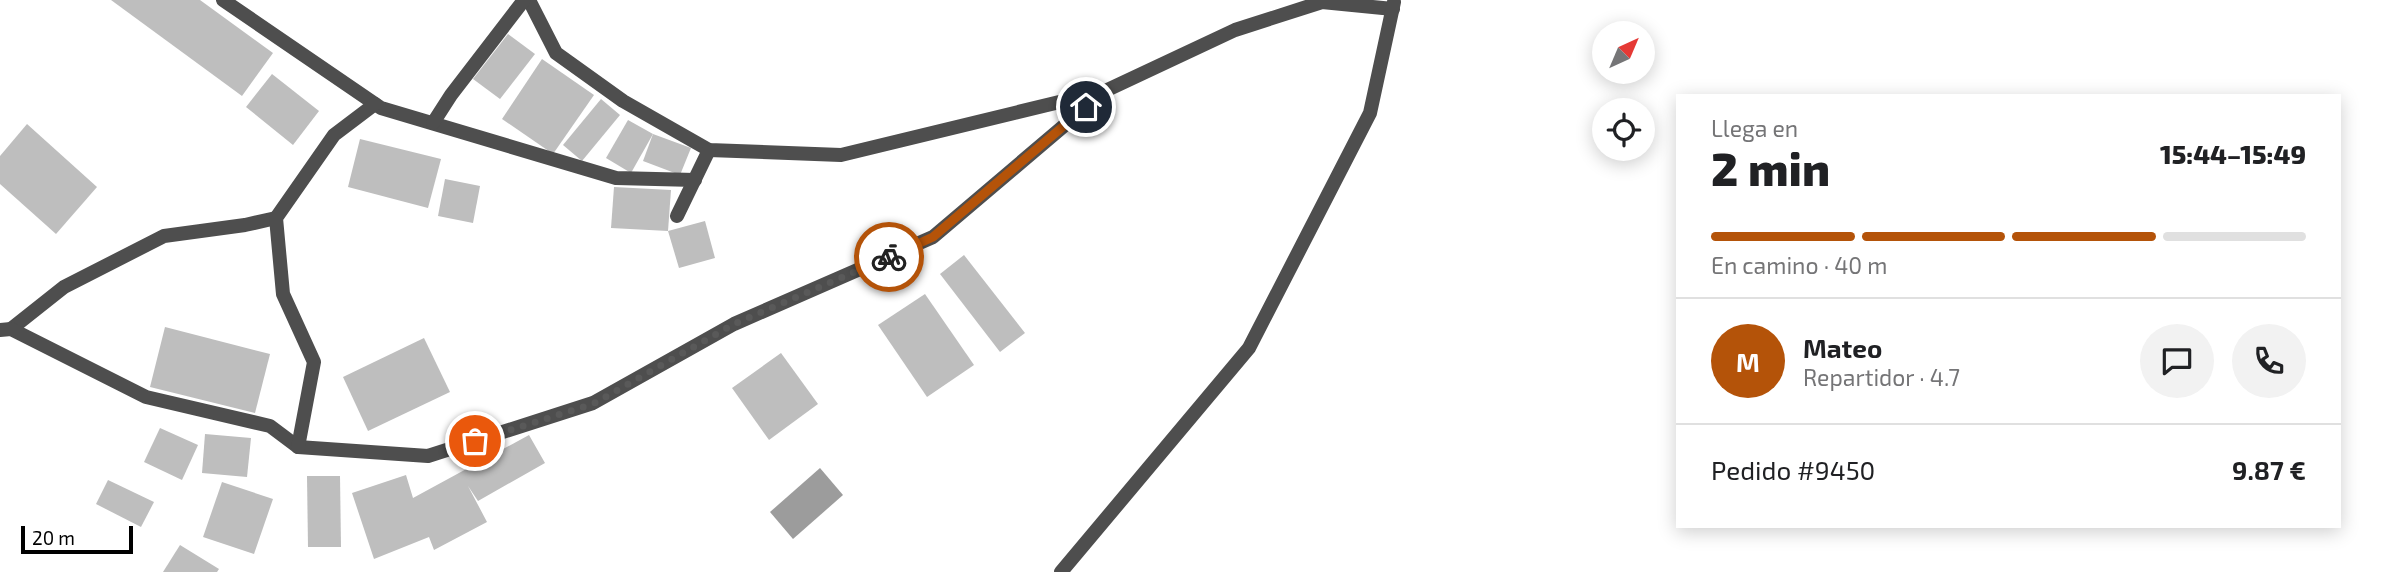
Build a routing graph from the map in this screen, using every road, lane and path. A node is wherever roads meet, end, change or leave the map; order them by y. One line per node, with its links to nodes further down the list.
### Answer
1 (223, 0): 5 (street)
2 (527, 0): 6 (street); 7 (street)
3 (1394, 4): 4 (street); 13 (street)
4 (1105, 91): 7 (street); 12 (street)
5 (375, 104): 6 (street); 10 (street)
6 (433, 123): 8 (street)
7 (709, 150): 8 (street)
8 (695, 180): 9 (street)
9 (677, 216)
10 (276, 218): 11 (street); 12 (street)
11 (5, 330): 12 (street)
12 (298, 447)
13 (1061, 572)

